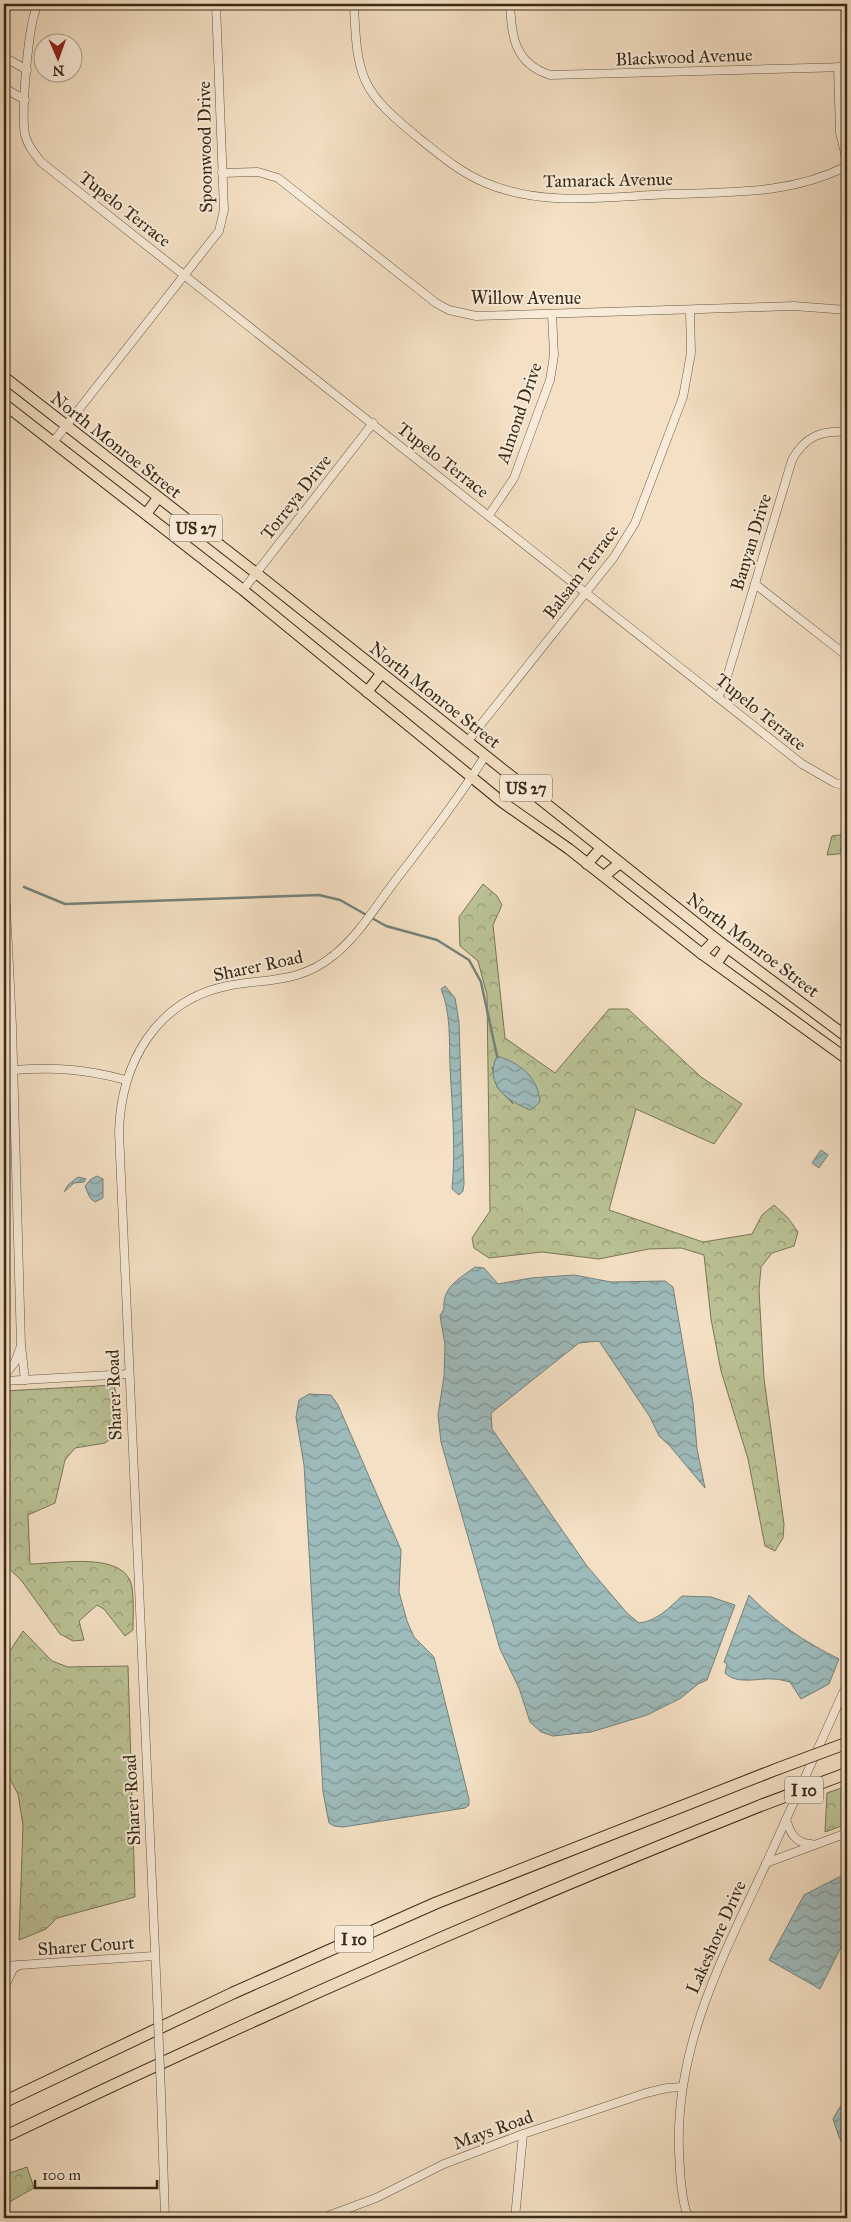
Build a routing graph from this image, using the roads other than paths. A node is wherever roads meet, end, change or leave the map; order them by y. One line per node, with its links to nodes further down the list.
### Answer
1 (38, 4): 8 (street)
2 (216, 4): 13 (street, Spoonwood Drive)
3 (354, 4): 12 (street, Tamarack Avenue)
4 (510, 4): 7 (street, Blackwood Avenue)
5 (4, 57): 8 (street)
6 (847, 67): 7 (street, Blackwood Avenue)
7 (838, 68): 11 (street)
8 (27, 70): 10 (street)
9 (4, 88): 10 (street)
10 (25, 100): 14 (street, Tupelo Terrace)
11 (847, 161)
12 (847, 166)
13 (222, 173): 14 (street, Spoonwood Drive); 17 (street, Willow Avenue)
14 (185, 275): 22 (street, Tupelo Terrace); 23 (street, Spoonwood Drive)
15 (690, 310): 16 (street, Willow Avenue); 17 (street, Willow Avenue); 32 (street, Balsam Terrace)
16 (847, 310)
17 (552, 314): 28 (street, Almond Drive)
18 (4, 377): 23 (main road, North Monroe Street / US 27)
19 (4, 404): 21 (main road, North Monroe Street / US 27)
20 (4, 410): 21 (street)
21 (18, 416): 25 (main road, North Monroe Street / US 27)
22 (372, 424): 28 (street, Tupelo Terrace); 29 (street, Torreya Drive)
23 (66, 426): 25 (street, Spoonwood Drive); 26 (main road, North Monroe Street / US 27)
24 (847, 432): 30 (street, Banyan Drive)
25 (54, 441): 27 (main road, North Monroe Street / US 27)
26 (158, 498): 27 (main road); 29 (main road, North Monroe Street / US 27)
27 (146, 514): 31 (main road, North Monroe Street / US 27)
28 (489, 515): 32 (street, Tupelo Terrace)
29 (256, 573): 31 (street, Torreya Drive); 34 (main road, North Monroe Street / US 27)
30 (755, 584): 33 (street); 36 (street, Banyan Drive)
31 (243, 590): 35 (main road, North Monroe Street / US 27)
32 (586, 592): 36 (street, Tupelo Terrace); 37 (street, Balsam Terrace)
33 (847, 656)
34 (381, 674): 35 (main road); 37 (main road, North Monroe Street / US 27)
35 (368, 692): 39 (main road, North Monroe Street / US 27)
36 (718, 696): 40 (street, Tupelo Terrace)
37 (467, 742): 38 (main road, North Monroe Street / US 27)
38 (486, 756): 39 (street, Sharer Road); 41 (main road, North Monroe Street / US 27)
39 (472, 778): 43 (main road, North Monroe Street / US 27); 53 (street, Sharer Road)
40 (847, 786)
41 (601, 848): 42 (main road, North Monroe Street / US 27); 43 (main road)
42 (620, 863): 45 (main road); 46 (main road, North Monroe Street / US 27)
43 (587, 864): 45 (main road, North Monroe Street / US 27)
44 (4, 868): 52 (street)
45 (604, 876): 48 (main road, North Monroe Street / US 27)
46 (716, 939): 47 (main road, North Monroe Street / US 27); 48 (main road)
47 (727, 948): 49 (main road); 50 (main road, North Monroe Street / US 27)
48 (702, 954): 49 (main road, North Monroe Street / US 27)
49 (716, 964): 51 (main road, North Monroe Street / US 27)
50 (847, 1037)
51 (847, 1059)
52 (14, 1070): 53 (street); 54 (street)
53 (126, 1080): 55 (street, Sharer Road)
54 (21, 1345): 56 (street); 57 (street)
55 (129, 1374): 57 (street); 66 (street, Sharer Road)
56 (4, 1376)
57 (25, 1380): 58 (street)
58 (4, 1381)
59 (847, 1684): 62 (street, Lakeshore Drive)
60 (847, 1743): 71 (highway, I 10, bridge)
61 (846, 1774): 73 (highway, I 10, bridge)
62 (786, 1819): 64 (street); 65 (street, Lakeshore Drive)
63 (847, 1833): 64 (street)
64 (816, 1844): 65 (street)
65 (766, 1863): 70 (street, Lakeshore Drive)
66 (154, 1956): 67 (street, Sharer Court); 74 (street, Sharer Road, bridge)
67 (19, 1965): 68 (street, Sharer Court); 69 (street, Sharer Court)
68 (4, 1966)
69 (4, 1988)
70 (682, 2087): 72 (street, Mays Road); 77 (street, Lakeshore Drive)
71 (4, 2102)
72 (523, 2134): 75 (street, Mays Road); 76 (street)
73 (4, 2137)
74 (166, 2218)
75 (322, 2218)
76 (515, 2218)
77 (688, 2218)

